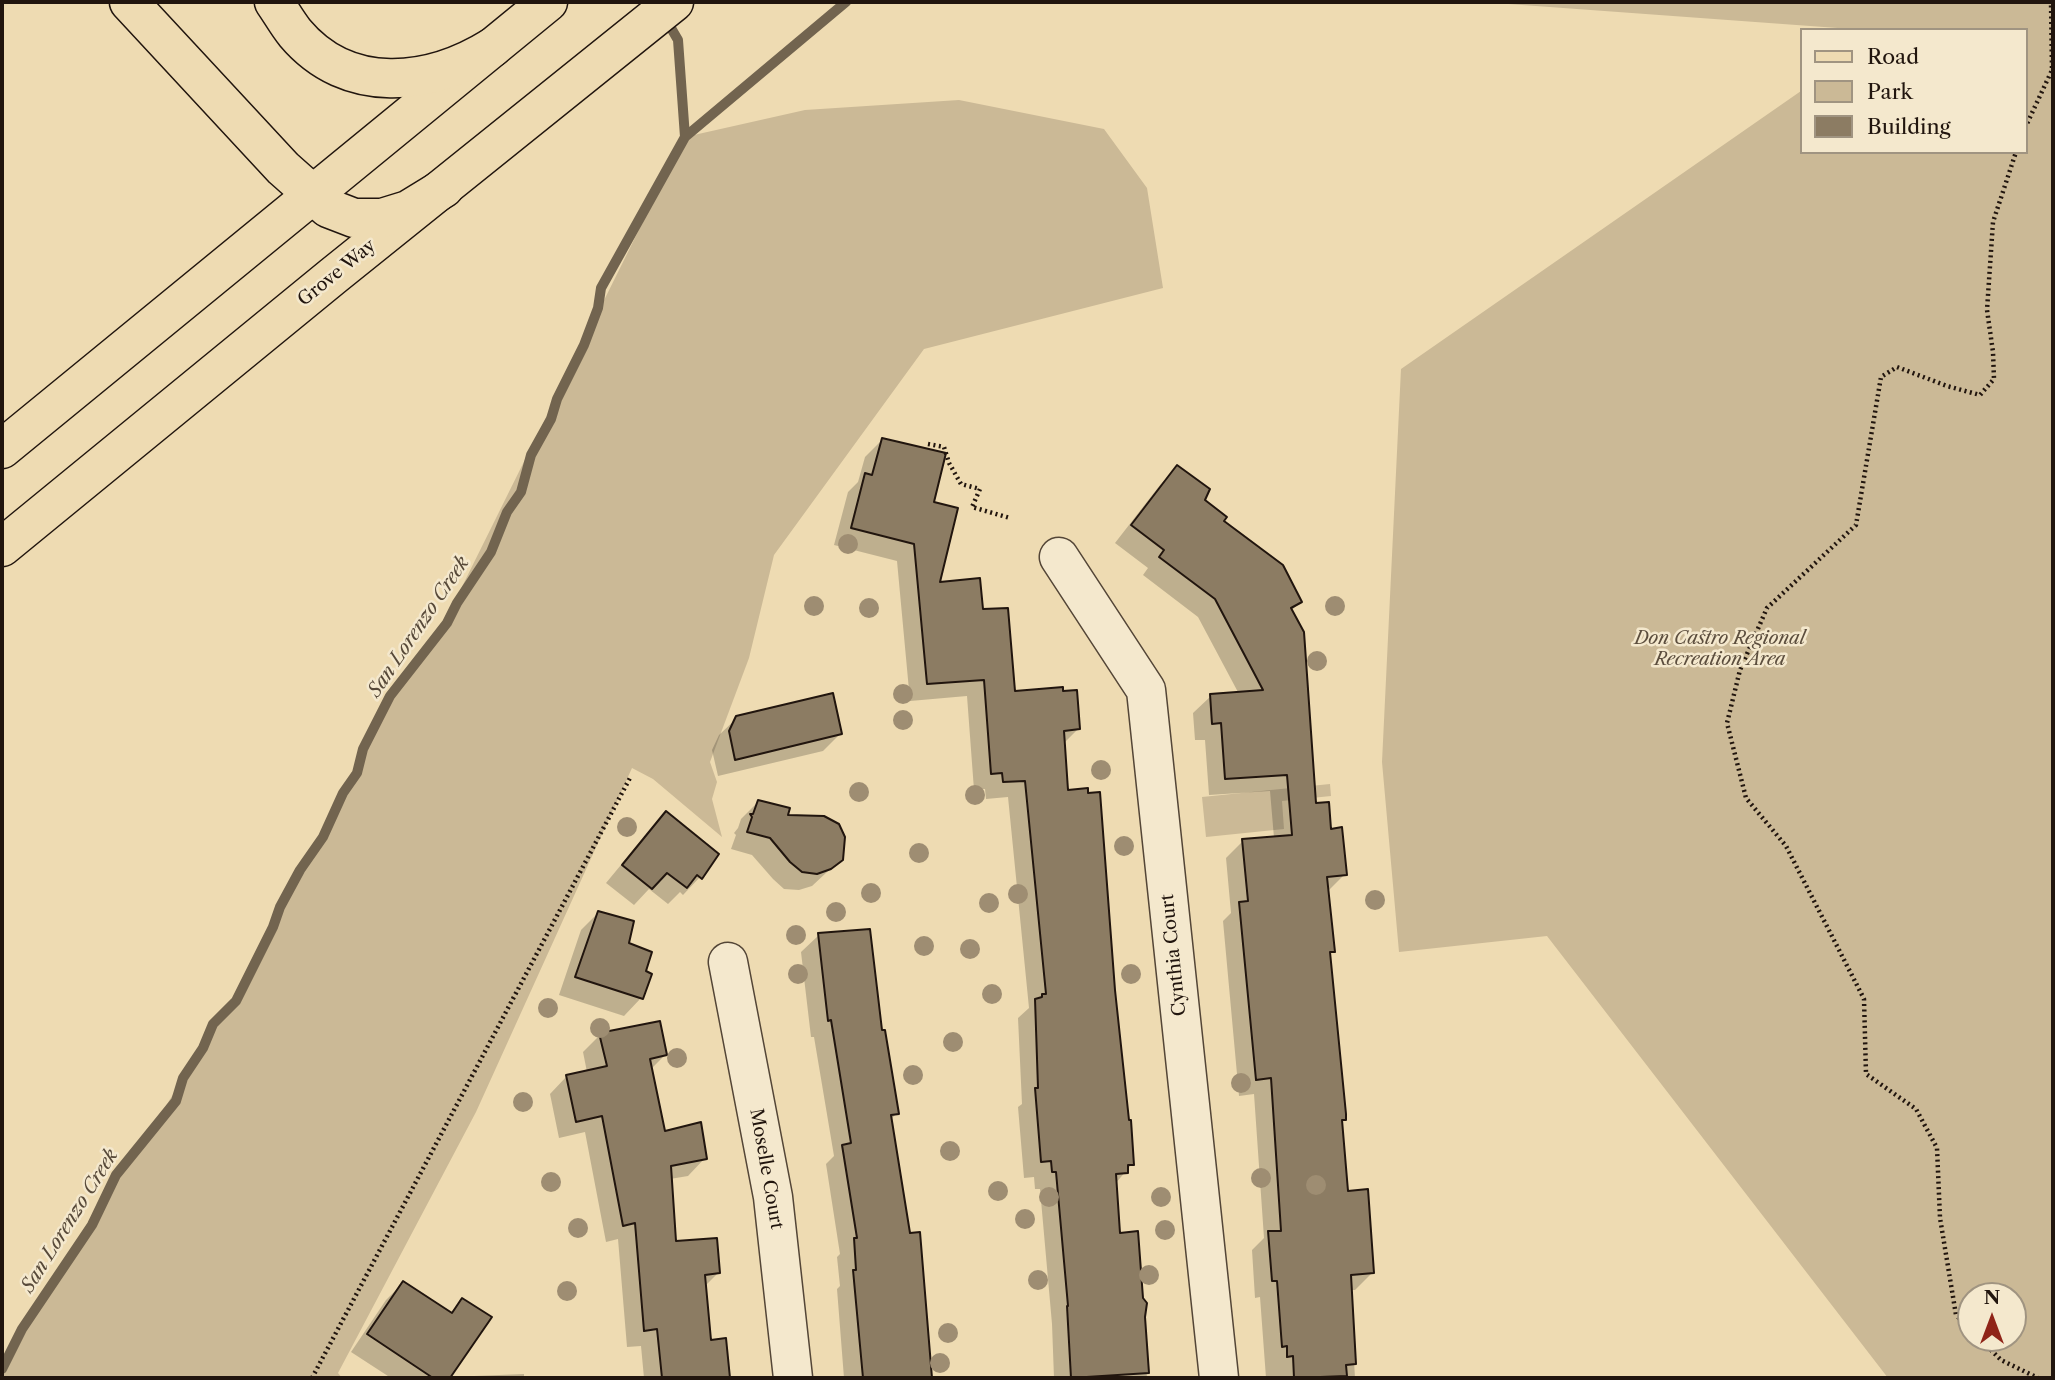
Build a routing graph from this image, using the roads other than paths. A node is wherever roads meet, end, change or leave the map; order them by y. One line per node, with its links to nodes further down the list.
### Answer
1 (129, 2): 7 (main road)
2 (274, 2): 5 (main road)
3 (548, 2): 5 (main road)
4 (674, 2): 6 (main road, Grove Way)
5 (505, 37): 7 (main road)
6 (444, 188): 7 (main road); 9 (main road, Grove Way)
7 (312, 195): 8 (main road)
8 (2, 449)
9 (2, 547)
10 (1059, 557): 13 (street, Cynthia Court)
11 (728, 962): 12 (street, Moselle Court)
12 (793, 1378)
13 (1219, 1378)

